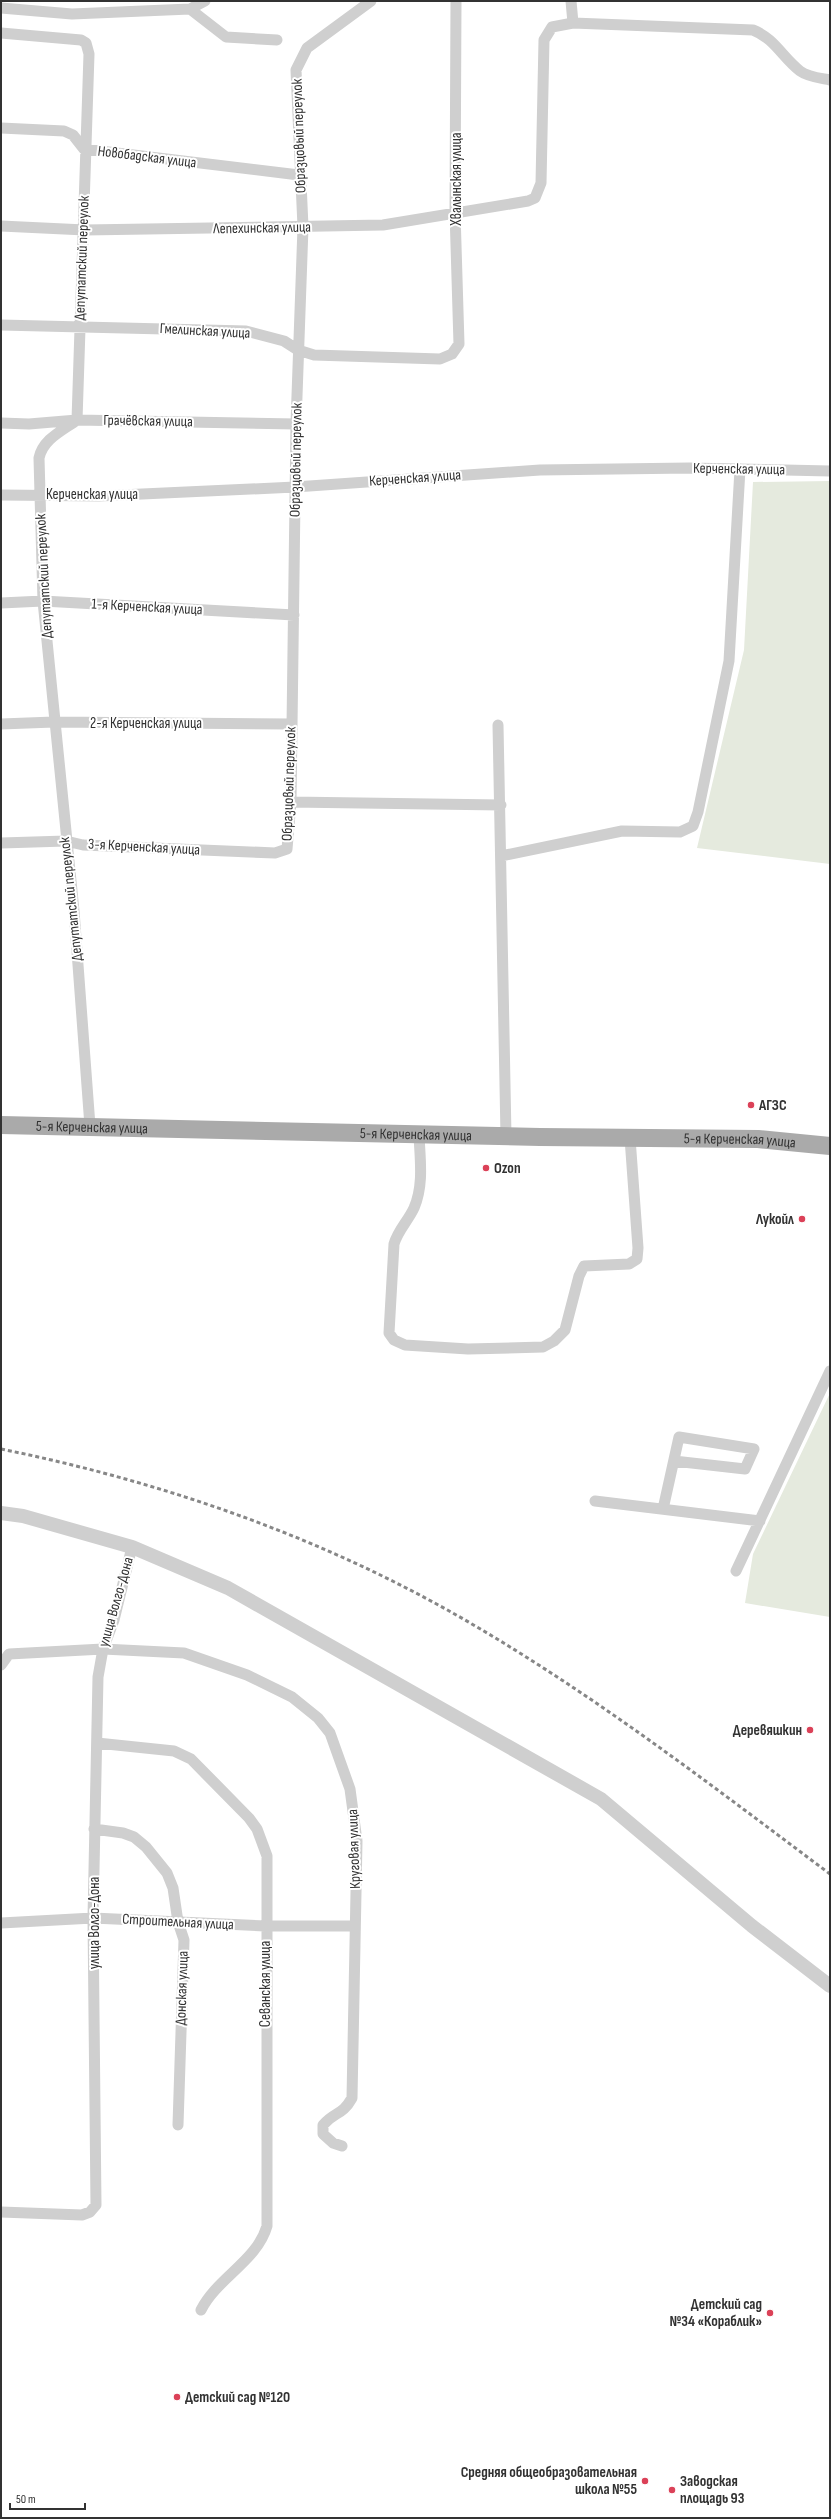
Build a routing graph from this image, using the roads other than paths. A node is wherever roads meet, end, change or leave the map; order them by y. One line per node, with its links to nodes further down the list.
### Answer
1 (205, 1): 6 (street)
2 (371, 1): 13 (street, Образцовый переулок)
3 (456, 1): 14 (street, Хвалынская улица)
4 (571, 1): 7 (street)
5 (1, 8): 6 (street)
6 (190, 9): 9 (street)
7 (573, 23): 10 (street); 14 (street, Лепехинская улица)
8 (1, 33): 12 (street, Депутатский переулок)
9 (277, 40)
10 (830, 80)
11 (1, 128): 12 (street, Новобадская улица)
12 (84, 149): 13 (street, Новобадская улица); 17 (street, Депутатский переулок)
13 (299, 175): 16 (street, Образцовый переулок)
14 (455, 212): 16 (street, Лепехинская улица); 21 (street, Хвалынская улица)
15 (1, 226): 17 (street, Лепехинская улица)
16 (303, 227): 17 (street, Лепехинская улица); 20 (street, Образцовый переулок)
17 (85, 230): 19 (street, Депутатский переулок)
18 (1, 326): 19 (street, Гмелинская улица)
19 (79, 326): 20 (street, Гмелинская улица); 22 (street, Депутатский переулок)
20 (298, 350): 21 (street, Гмелинская улица); 24 (street, Образцовый переулок)
21 (452, 354)
22 (77, 420): 23 (street, Грачёвская улица); 24 (street, Грачёвская улица); 28 (street, Депутатский переулок)
23 (1, 423)
24 (296, 424): 27 (street, Образцовый переулок)
25 (740, 469): 26 (street, Керченская улица); 27 (street, Керченская улица); 42 (street)
26 (830, 471)
27 (295, 487): 28 (street, Керченская улица); 32 (street, Образцовый переулок)
28 (41, 494): 29 (street, Керченская улица); 30 (street, Депутатский переулок)
29 (1, 495)
30 (43, 601): 31 (street, 1-я Керченская улица); 32 (street, 1-я Керченская улица); 33 (street, Депутатский переулок)
31 (1, 603)
32 (294, 615): 35 (street, Образцовый переулок)
33 (54, 722): 34 (street, 2-я Керченская улица); 35 (street, 2-я Керченская улица); 39 (street, Депутатский переулок)
34 (1, 724)
35 (292, 724): 37 (street, Образцовый переулок)
36 (498, 725): 38 (street)
37 (291, 802): 38 (street); 41 (street, Образцовый переулок)
38 (500, 805): 42 (street)
39 (66, 841): 40 (street, 3-я Керченская улица); 41 (street, 3-я Керченская улица); 44 (street, Депутатский переулок)
40 (1, 843)
41 (287, 849)
42 (501, 856): 46 (street)
43 (1, 1125): 44 (main road, 5-я Керченская улица)
44 (90, 1126): 45 (main road, 5-я Керченская улица)
45 (420, 1135): 46 (main road, 5-я Керченская улица); 47 (street)
46 (506, 1136): 47 (main road, 5-я Керченская улица)
47 (630, 1138): 48 (main road, 5-я Керченская улица)
48 (830, 1146)
49 (830, 1371): 54 (street)
50 (674, 1461): 50 (street); 52 (street)
51 (595, 1501): 52 (street)
52 (663, 1509): 54 (street)
53 (1, 1513): 55 (street)
54 (760, 1521): 56 (street)
55 (132, 1547): 57 (street, улица Волго-Дона); 66 (street)
56 (736, 1571)
57 (103, 1649): 58 (street, Круговая улица); 59 (street, улица Волго-Дона); 65 (street, Круговая улица)
58 (1, 1665)
59 (97, 1743): 60 (street, улица Волго-Дона); 64 (street, Севанская улица)
60 (94, 1829): 61 (street, улица Волго-Дона); 62 (street, Донская улица)
61 (93, 1918): 62 (street, Строительная улица); 63 (street, Строительная улица); 69 (street, улица Волго-Дона)
62 (178, 1922): 64 (street, Строительная улица); 67 (street, Донская улица)
63 (1, 1923)
64 (265, 1926): 65 (street, Строительная улица); 70 (street, Севанская улица)
65 (355, 1926): 68 (street, Круговая улица)
66 (830, 1986)
67 (178, 2125)
68 (342, 2146)
69 (1, 2212)
70 (201, 2310)

